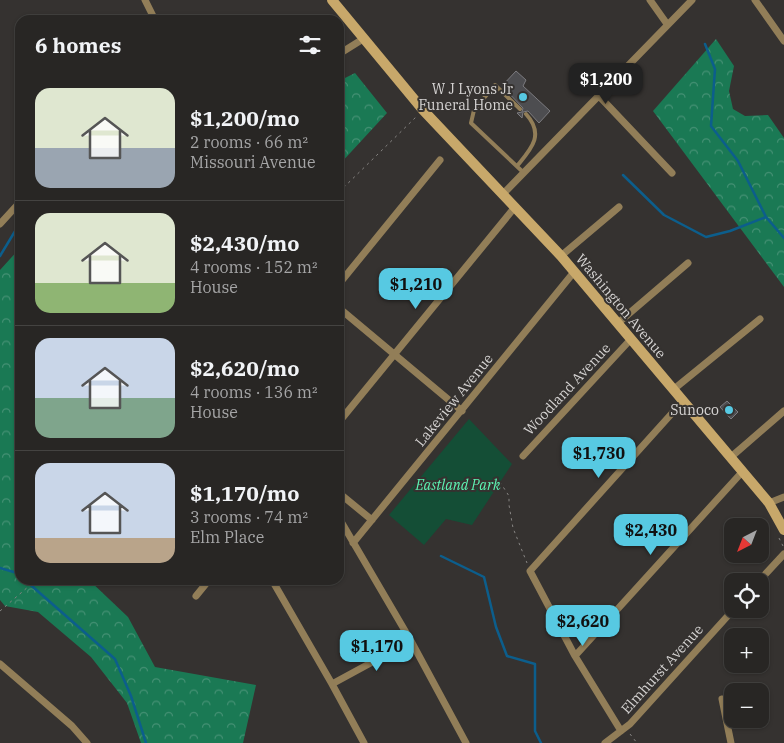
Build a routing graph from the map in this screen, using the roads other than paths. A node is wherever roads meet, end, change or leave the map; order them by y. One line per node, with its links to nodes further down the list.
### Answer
1 (145, 0): 6 (street)
2 (332, 0): 8 (street, Washington Avenue)
3 (650, 0): 9 (street)
4 (692, 0): 9 (street)
5 (755, 0): 11 (street)
6 (152, 15)
7 (344, 15): 10 (street, Washington Avenue)
8 (344, 15)
9 (668, 24): 13 (street)
10 (363, 39): 12 (street); 20 (street, Washington Avenue)
11 (784, 41)
12 (344, 51)
13 (599, 96): 18 (street); 19 (street)
14 (520, 109): 17 (lane)
15 (526, 114): 17 (lane)
16 (440, 160): 28 (street)
17 (517, 166): 18 (lane)
18 (524, 173): 20 (street)
19 (672, 173)
20 (503, 194): 21 (street, Washington Avenue)
21 (515, 207): 25 (street, Washington Avenue); 33 (street)
22 (620, 207): 25 (street)
23 (15, 208): 24 (street)
24 (0, 224)
25 (562, 256): 27 (street, Washington Avenue)
26 (688, 264): 31 (street)
27 (574, 272): 31 (street, Washington Avenue); 36 (street, Lakeview Avenue)
28 (344, 278)
29 (344, 312): 33 (street)
30 (760, 319): 34 (street)
31 (618, 323): 32 (street, Washington Avenue)
32 (631, 339): 34 (street, Washington Avenue); 39 (street, Woodland Avenue)
33 (394, 354): 36 (street); 38 (street)
34 (674, 389): 35 (street, Washington Avenue)
35 (684, 401): 40 (street, Washington Avenue); 56 (street)
36 (462, 410): 45 (street, Lakeview Avenue)
37 (784, 411): 40 (street)
38 (344, 416)
39 (522, 456)
40 (731, 457): 41 (street, Washington Avenue)
41 (742, 471): 44 (street, Washington Avenue); 56 (street)
42 (344, 497): 45 (street)
43 (784, 497): 44 (street)
44 (769, 503): 47 (street, Washington Avenue)
45 (372, 520): 48 (street, Lakeview Avenue)
46 (344, 527): 48 (street)
47 (784, 530)
48 (353, 543): 55 (street)
49 (784, 554): 50 (street)
50 (766, 573)
51 (205, 585): 53 (street)
52 (275, 585): 58 (street)
53 (196, 596)
54 (726, 618): 60 (street, Elmhurst Avenue)
55 (410, 641): 58 (street); 63 (street)
56 (575, 656): 60 (street)
57 (0, 664): 61 (street)
58 (332, 684): 62 (street)
59 (722, 699): 65 (street)
60 (623, 730): 64 (street, Elmhurst Avenue)
61 (87, 743)
62 (364, 743)
63 (466, 743)
64 (605, 743)
65 (731, 743)

